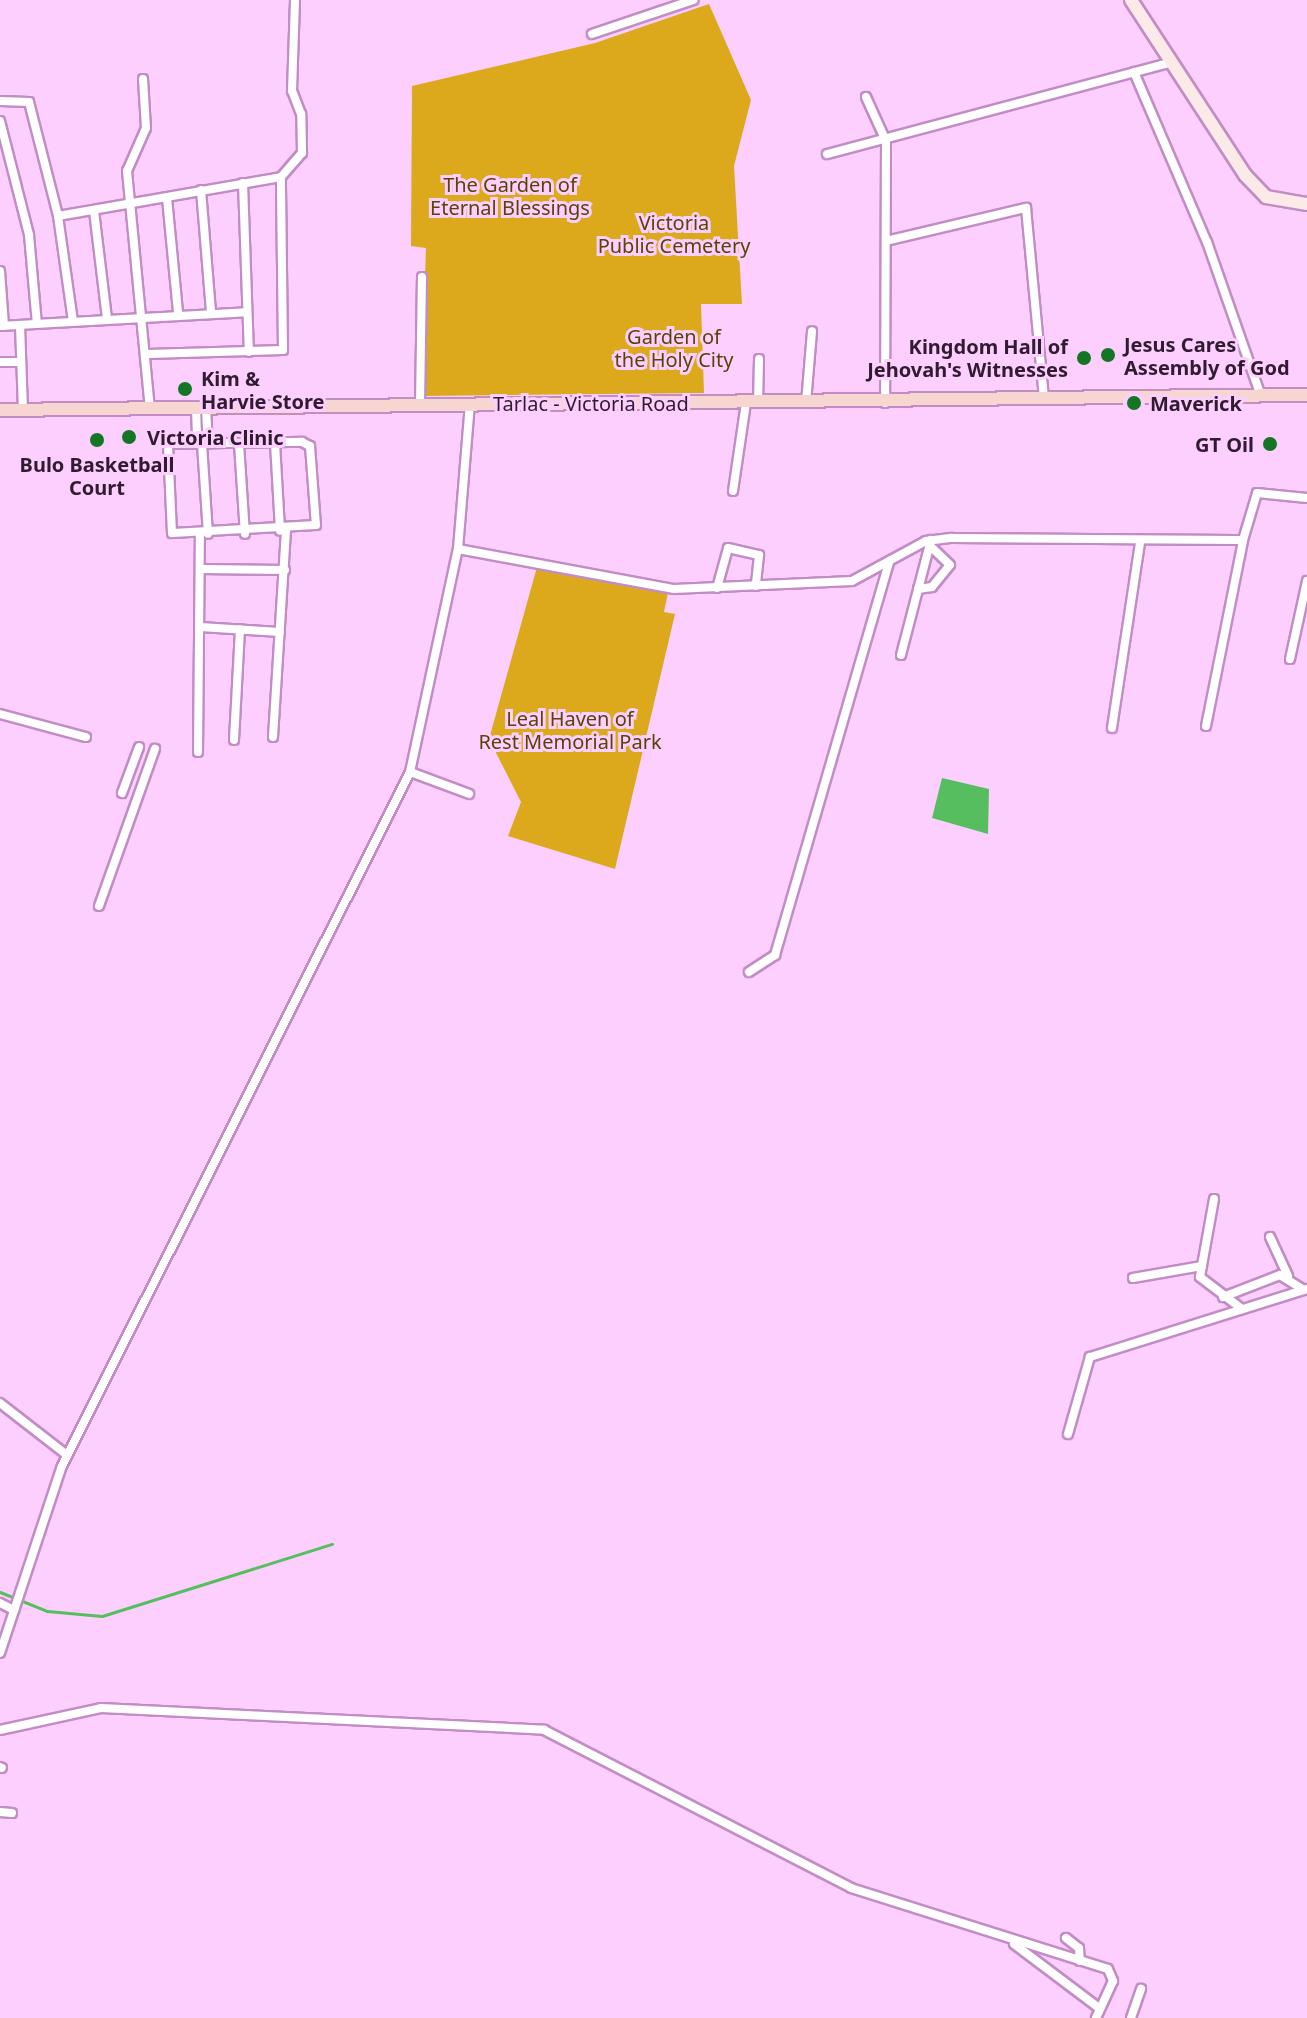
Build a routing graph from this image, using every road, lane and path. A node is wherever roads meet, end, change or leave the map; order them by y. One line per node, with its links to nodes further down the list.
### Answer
1 (295, 0): 13 (street)
2 (693, 0): 4 (street)
3 (1131, 0): 5 (main road)
4 (592, 34)
5 (1172, 62): 6 (street); 17 (main road)
6 (1134, 72): 11 (street); 40 (street)
7 (143, 79): 18 (street)
8 (866, 97): 11 (street)
9 (0, 101): 20 (street)
10 (0, 121): 30 (street)
11 (886, 141): 12 (street); 21 (street)
12 (827, 154)
13 (281, 177): 14 (street); 34 (street)
14 (243, 183): 15 (street); 25 (street)
15 (201, 190): 16 (street); 24 (street)
16 (167, 198): 18 (street); 26 (street)
17 (1307, 204)
18 (131, 205): 19 (street); 27 (street)
19 (94, 211): 20 (street); 28 (street)
20 (58, 216): 29 (street)
21 (886, 241): 41 (street); 45 (street)
22 (0, 271): 32 (street)
23 (422, 277): 46 (street)
24 (211, 312): 25 (street); 26 (street)
25 (247, 312): 34 (street)
26 (178, 313): 27 (street)
27 (143, 315): 28 (street); 35 (street)
28 (107, 318): 29 (street)
29 (73, 321): 30 (street)
30 (37, 324): 31 (street)
31 (20, 325): 32 (street); 38 (street)
32 (2, 326)
33 (812, 331): 44 (street)
34 (249, 352): 35 (street)
35 (148, 354): 48 (street)
36 (759, 359): 43 (street)
37 (0, 362): 38 (street)
38 (21, 362): 50 (street)
39 (1307, 395): 40 (main road, Tarlac - Victoria Road)
40 (1261, 396): 41 (main road, Tarlac - Victoria Road)
41 (1044, 398): 45 (main road, Tarlac - Victoria Road)
42 (470, 403): 43 (main road, Tarlac - Victoria Road); 46 (main road, Tarlac - Victoria Road); 62 (street)
43 (752, 403): 44 (main road, Tarlac - Victoria Road); 54 (street)
44 (806, 403): 45 (main road, Tarlac - Victoria Road)
45 (885, 403)
46 (420, 404): 47 (main road, Tarlac - Victoria Road)
47 (201, 408): 48 (main road, Tarlac - Victoria Road); 52 (street)
48 (150, 409): 50 (main road, Tarlac - Victoria Road)
49 (0, 410): 50 (main road, Tarlac - Victoria Road)
50 (23, 410)
51 (275, 443): 53 (street); 56 (street); 56 (street)
52 (202, 444): 53 (street); 57 (street); 57 (street)
53 (239, 444): 58 (street)
54 (733, 491)
55 (1307, 498): 59 (street)
56 (283, 530): 58 (street); 65 (street)
57 (204, 534): 58 (street); 64 (street)
58 (245, 534)
59 (1243, 540): 60 (street); 76 (street)
60 (1140, 542): 61 (street); 77 (street)
61 (931, 543): 63 (street); 69 (street); 69 (street)
62 (458, 549): 68 (street); 84 (street)
63 (890, 562): 67 (street); 88 (street)
64 (200, 569): 65 (street); 70 (street)
65 (285, 570): 72 (street)
66 (1307, 581): 74 (street)
67 (756, 586): 68 (street); 68 (street)
68 (717, 588)
69 (918, 589): 73 (street)
70 (200, 627): 71 (street); 83 (street)
71 (240, 629): 72 (street); 80 (street)
72 (280, 632): 79 (street)
73 (901, 655)
74 (1290, 659)
75 (0, 714): 78 (street)
76 (1206, 726)
77 (1112, 728)
78 (86, 737)
79 (273, 737)
80 (234, 740)
81 (139, 747): 85 (street)
82 (155, 749): 87 (street)
83 (198, 752)
84 (410, 772): 86 (street); 99 (street)
85 (122, 793)
86 (469, 794)
87 (99, 906)
88 (749, 972)
89 (1214, 1199): 91 (street)
90 (1270, 1237): 92 (street)
91 (1202, 1266): 93 (street); 95 (street)
92 (1288, 1276): 94 (street); 95 (street)
93 (1133, 1278)
94 (1306, 1290): 96 (street)
95 (1223, 1297): 96 (street)
96 (1242, 1309): 98 (street)
97 (0, 1403): 99 (street)
98 (1068, 1434)
99 (67, 1455): 101 (street)
100 (0, 1603): 101 (street)
101 (14, 1610): 102 (street)
102 (0, 1653)
103 (0, 1730): 107 (street)
104 (0, 1812): 105 (street)
105 (12, 1813)
106 (1066, 1938): 108 (street)
107 (1014, 1944): 108 (street); 110 (street)
108 (1080, 1961): 110 (street)
109 (1141, 1989): 112 (street)
110 (1099, 2008): 111 (street)
111 (1096, 2018)
112 (1131, 2018)

